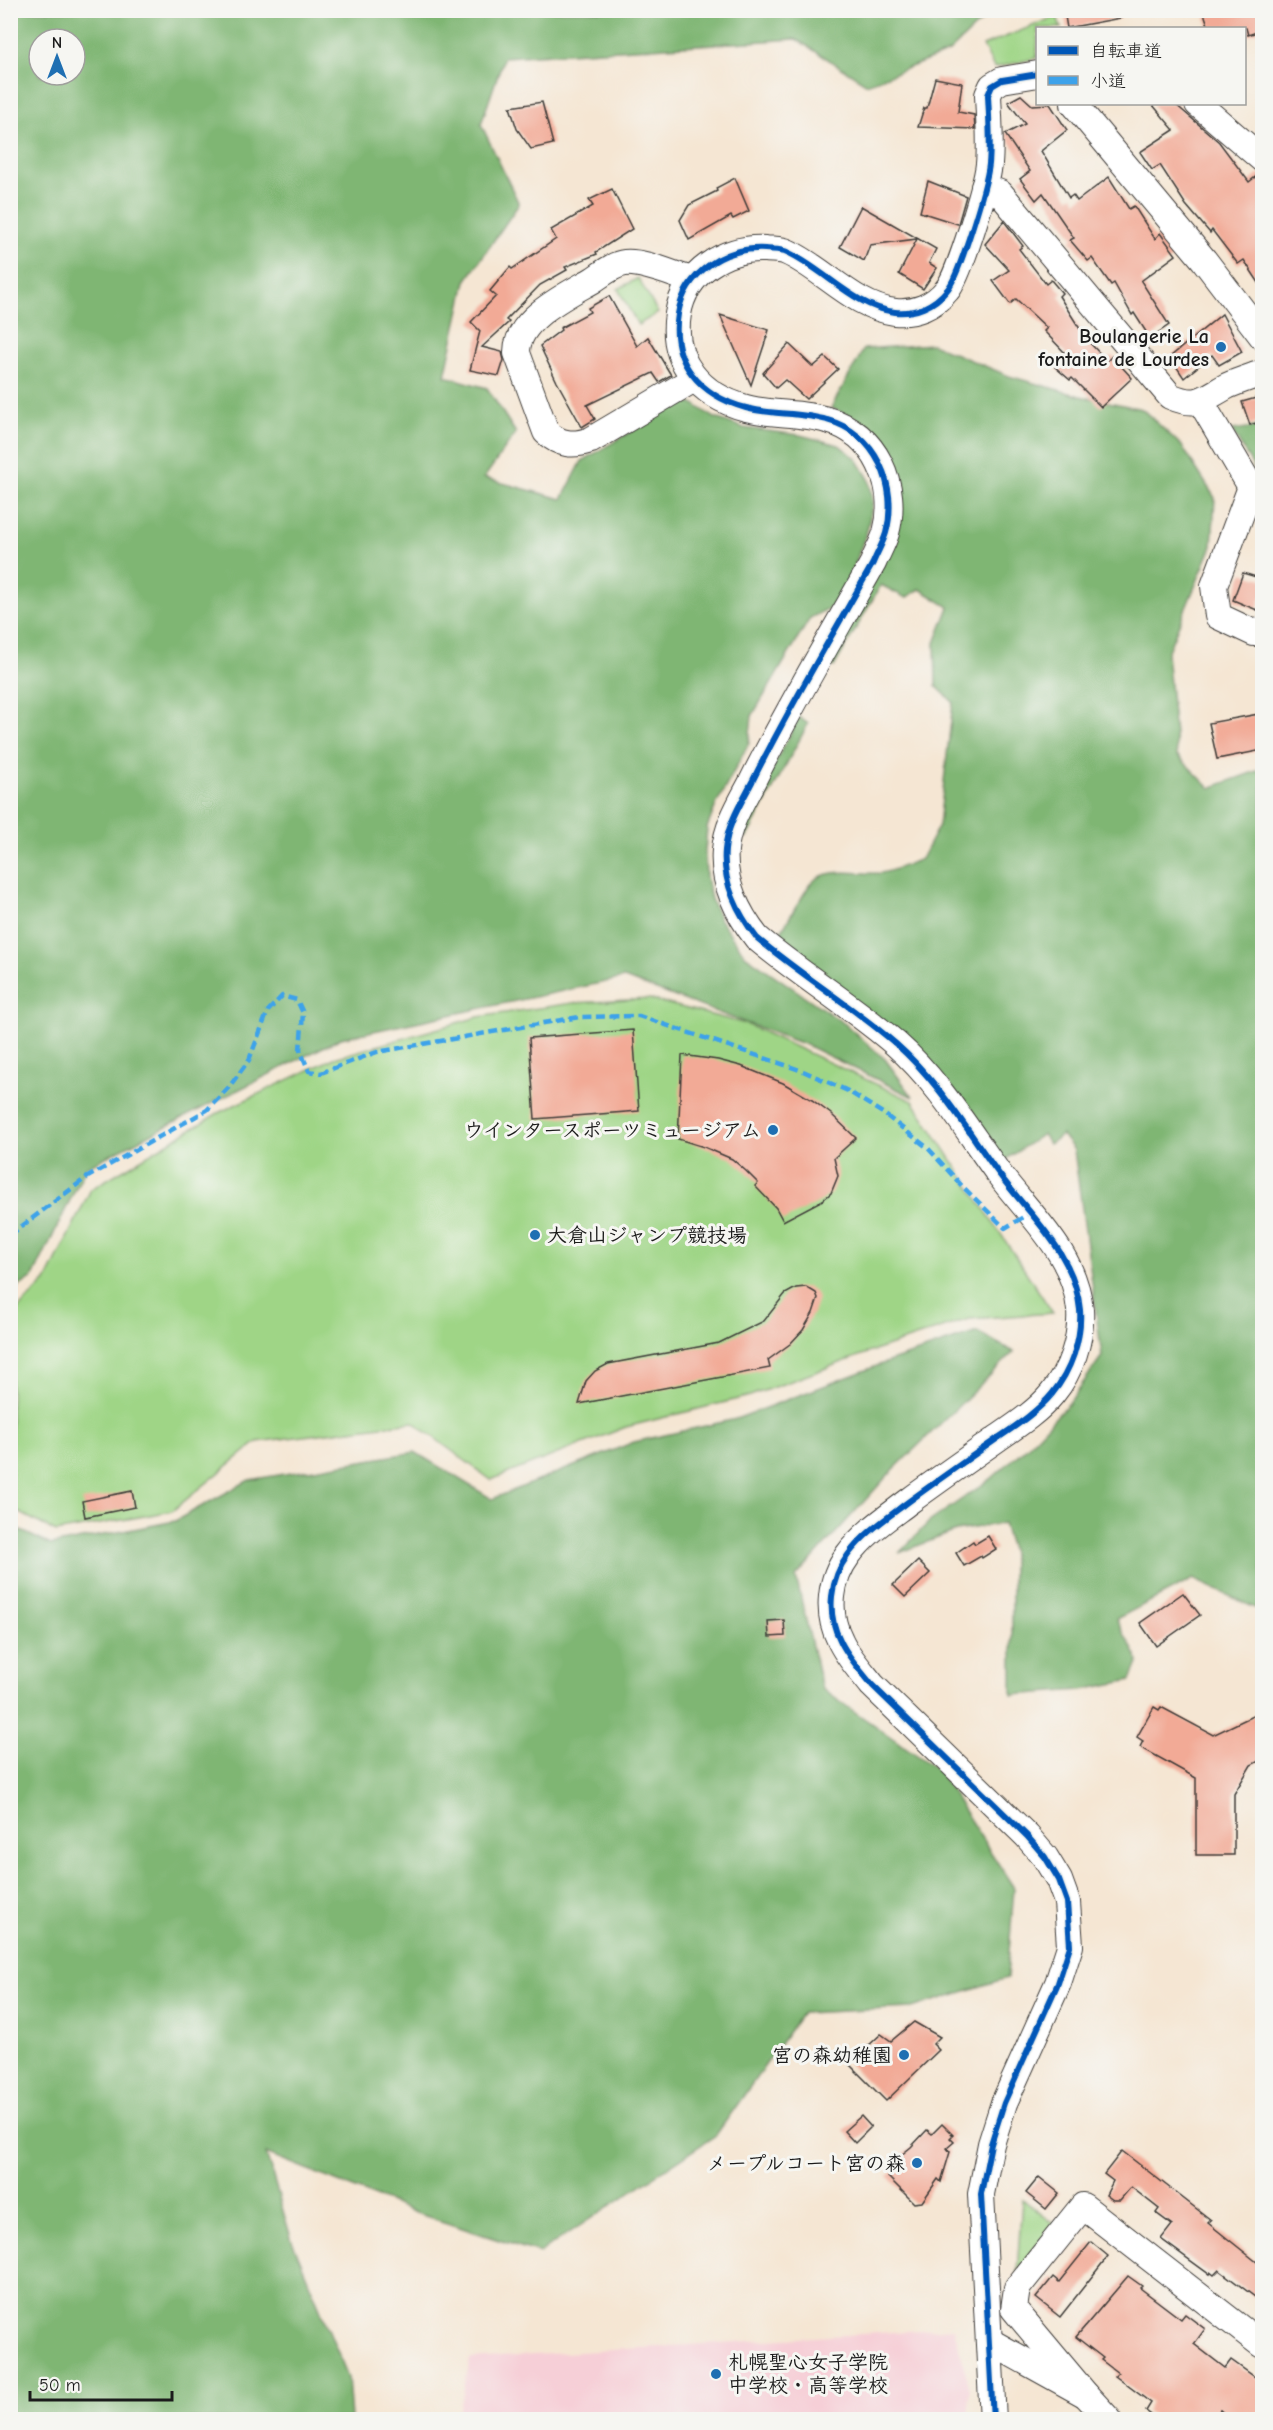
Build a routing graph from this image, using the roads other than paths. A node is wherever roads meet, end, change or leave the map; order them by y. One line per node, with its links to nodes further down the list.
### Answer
1 (1036, 74): 5 (street)
2 (1075, 105): 7 (street)
3 (1199, 105): 4 (street)
4 (1263, 159)
5 (984, 187): 6 (street); 10 (street)
6 (692, 280): 9 (street); 9 (street)
7 (1263, 336)
8 (1263, 373): 10 (street)
9 (694, 379): 13 (street)
10 (1201, 402): 11 (street)
11 (1257, 489): 12 (street)
12 (1263, 630)
13 (989, 2341): 15 (street); 16 (street)
14 (1263, 2345): 15 (street)
15 (1086, 2395): 17 (street)
16 (993, 2420)
17 (1109, 2420)

